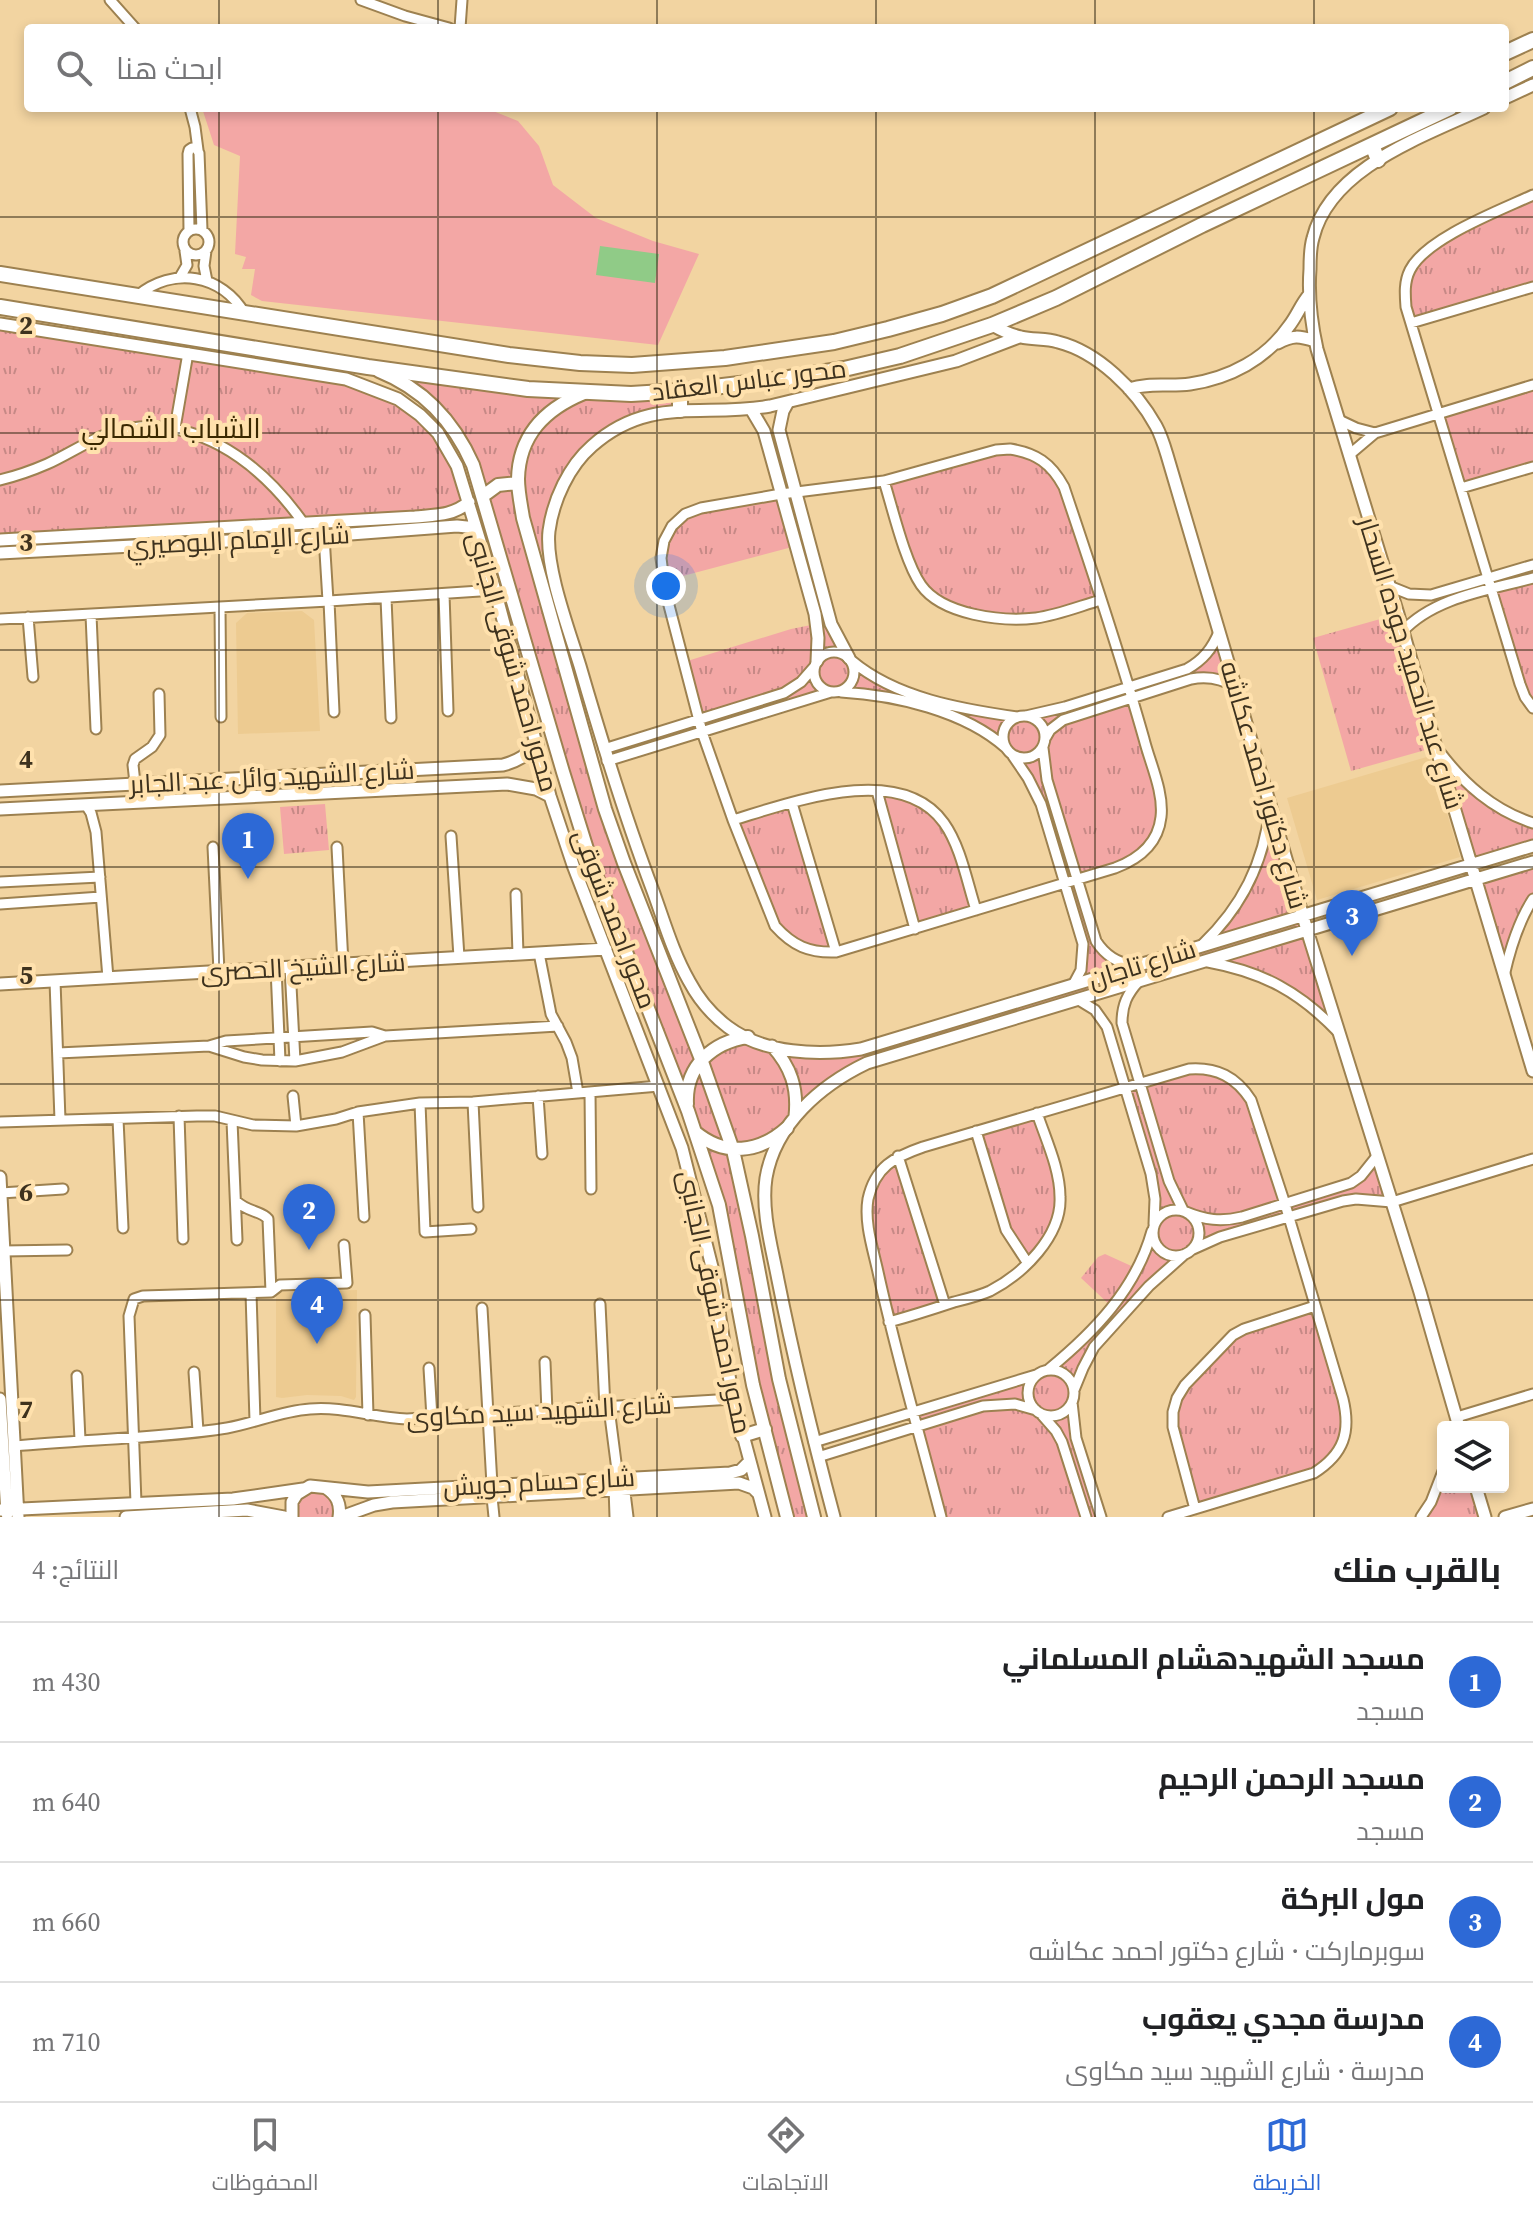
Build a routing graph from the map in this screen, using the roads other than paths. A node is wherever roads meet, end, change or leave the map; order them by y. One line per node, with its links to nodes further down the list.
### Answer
1 (110, 0): 4 (street)
2 (361, 0): 5 (street)
3 (462, 0): 6 (street)
4 (131, 24)
5 (431, 24)
6 (460, 24)
7 (1533, 40): 8 (main road)
8 (1509, 51)
9 (1533, 68): 10 (main road)
10 (1509, 80)
11 (1533, 85): 12 (street)
12 (1509, 96)
13 (191, 112): 18 (street)
14 (1382, 112): 34 (main road, محور عباس العقاد)
15 (1442, 112): 17 (main road, محور عباس العقاد)
16 (1476, 112): 19 (street, شارع عبد الحميد جوده السحار)
17 (1372, 145): 19 (main road); 37 (main road, محور عباس العقاد)
18 (198, 150): 20 (street); 21 (street)
19 (1378, 160): 31 (street, شارع عبد الحميد جوده السحار)
20 (188, 187): 21 (street); 24 (street)
21 (200, 187): 23 (street)
22 (1533, 195): 35 (street)
23 (202, 230): 24 (street); 26 (street)
24 (189, 231): 25 (street)
25 (185, 251): 26 (street); 28 (street)
26 (206, 251): 29 (street)
27 (0, 274): 32 (main road, محور عباس العقاد)
28 (180, 277): 29 (street); 32 (street)
29 (207, 281): 34 (street)
30 (1533, 287): 35 (street)
31 (1309, 295): 39 (street, شارع عبد الحميد جوده السحار); 40 (street)
32 (137, 296): 34 (main road, محور عباس العقاد)
33 (0, 307): 42 (main road, محور عباس العقاد)
34 (245, 314)
35 (1411, 323): 50 (street)
36 (0, 324): 41 (street, محور احمد شوقى الجانبى)
37 (992, 325): 38 (street, شارع دكتور احمد عكاشه); 45 (main road, محور عباس العقاد)
38 (1019, 337): 44 (street, شارع دكتور احمد عكاشه); 47 (street)
39 (1315, 341): 40 (street); 51 (street, شارع عبد الحميد جوده السحار)
40 (1274, 345): 44 (street)
41 (188, 353): 52 (street); 63 (street, محور احمد شوقى الجانبى)
42 (368, 367): 46 (main road, محور عباس العقاد); 62 (main road, محور احمد شوقى)
43 (1533, 385): 50 (street)
44 (1129, 389): 83 (street, شارع دكتور احمد عكاشه)
45 (680, 391): 46 (main road, محور عباس العقاد); 49 (main road)
46 (584, 393): 58 (main road, محور احمد شوقى)
47 (788, 402): 48 (street); 60 (street)
48 (751, 409): 49 (street); 61 (street)
49 (680, 410): 85 (street)
50 (1439, 414): 53 (street); 59 (street)
51 (1339, 420): 53 (street); 54 (street, شارع عبد الحميد جوده السحار)
52 (175, 428): 56 (street); 64 (street)
53 (1375, 433): 54 (street)
54 (1349, 455): 72 (street, شارع عبد الحميد جوده السحار)
55 (1533, 467): 59 (street)
56 (0, 480)
57 (884, 481): 60 (street); 77 (street); 77 (street)
58 (518, 483): 62 (main road); 86 (main road, محور احمد شوقى)
59 (1461, 488): 70 (street)
60 (796, 493): 61 (street); 87 (street)
61 (781, 494): 88 (street); 102 (street)
62 (483, 496): 94 (main road, محور احمد شوقى)
63 (469, 502): 64 (street, شارع الإمام البوصيري); 65 (street, محور احمد شوقى الجانبى)
64 (304, 524): 67 (street, شارع الإمام البوصيري)
65 (476, 528): 66 (street, شارع الإمام البوصيري); 73 (street, محور احمد شوقى الجانبى)
66 (324, 536): 68 (street, شارع الإمام البوصيري); 78 (street)
67 (0, 540)
68 (0, 553)
69 (1533, 565): 70 (street)
70 (1488, 578): 72 (street); 74 (street)
71 (1533, 578): 74 (street)
72 (1389, 586): 84 (street, شارع عبد الحميد جوده السحار)
73 (495, 590): 75 (street); 95 (street, محور احمد شوقى الجانبى)
74 (1491, 590): 84 (street); 96 (street)
75 (444, 594): 76 (street); 97 (street)
76 (386, 598): 78 (street); 101 (street)
77 (1101, 600): 92 (street)
78 (329, 601): 79 (street); 98 (street)
79 (220, 607): 80 (street); 100 (street)
80 (91, 615): 81 (street); 103 (street)
81 (28, 617): 82 (street); 89 (street)
82 (0, 619)
83 (1219, 632): 90 (street, شارع دكتور احمد عكاشه); 92 (street)
84 (1402, 632): 107 (street, شارع عبد الحميد جوده السحار)
85 (576, 653): 86 (main road); 109 (street)
86 (561, 657): 174 (main road, محور احمد شوقى)
87 (851, 659): 88 (street); 91 (street); 99 (street)
88 (816, 664): 91 (street); 102 (street)
89 (33, 677)
90 (1235, 687): 92 (street); 119 (street, شارع دكتور احمد عكاشه)
91 (836, 692): 104 (street); 108 (street)
92 (1130, 692): 99 (street); 105 (street); 131 (street)
93 (159, 694): 111 (street)
94 (542, 703): 95 (main road); 187 (main road, محور احمد شوقى)
95 (527, 708): 106 (street, محور احمد شوقى الجانبى)
96 (1533, 708)
97 (448, 711)
98 (334, 712)
99 (1022, 716): 105 (street); 108 (street)
100 (221, 717)
101 (391, 718)
102 (699, 720): 104 (street); 109 (street)
103 (96, 729)
104 (702, 732): 109 (street); 121 (street)
105 (1044, 743): 108 (street); 131 (street)
106 (537, 744): 110 (street, شارع الشهيد وائل عبد الجابر); 116 (street, محور احمد شوقى الجانبى)
107 (1436, 747): 122 (street); 128 (street, شارع عبد الحميد جوده السحار)
108 (1010, 752): 133 (street)
109 (606, 755): 167 (street)
110 (457, 768): 111 (street, شارع الشهيد وائل عبد الجابر); 112 (street)
111 (135, 783): 113 (street, شارع الشهيد وائل عبد الجابر)
112 (458, 786): 116 (street, شارع الشهيد وائل عبد الجابر); 118 (street, شارع الشهيد وائل عبد الجابر)
113 (73, 787): 114 (street, شارع الشهيد وائل عبد الجابر); 118 (street)
114 (0, 791)
115 (877, 791): 117 (street); 138 (street); 140 (street)
116 (550, 796): 143 (street, محور احمد شوقى الجانبى)
117 (792, 803): 121 (street); 144 (street)
118 (80, 805): 120 (street, شارع الشهيد وائل عبد الجابر); 129 (street)
119 (1270, 805): 139 (street, شارع دكتور احمد عكاشه); 142 (street)
120 (0, 809)
121 (733, 820): 144 (street)
122 (1533, 823)
123 (451, 836): 148 (street)
124 (1533, 846): 128 (street, شارع تاجان)
125 (213, 847): 155 (street)
126 (337, 847): 150 (street)
127 (1533, 862): 130 (street, شارع تاجان)
128 (1471, 864): 130 (street, شارع عبد الحميد جوده السحار); 139 (street, شارع تاجان)
129 (100, 877): 132 (street); 135 (street)
130 (1476, 879): 141 (street, شارع تاجان); 156 (street, شارع عبد الحميد جوده السحار)
131 (1078, 880): 133 (street); 151 (street)
132 (0, 882)
133 (1065, 883): 138 (street); 161 (street)
134 (516, 894): 147 (street)
135 (101, 897): 137 (street); 157 (street)
136 (1533, 899): 156 (street)
137 (0, 904)
138 (976, 910): 140 (street)
139 (1303, 915): 141 (street, شارع دكتور احمد عكاشه); 142 (street, شارع تاجان)
140 (915, 929): 144 (street)
141 (1307, 930): 149 (street, شارع تاجان); 164 (street, شارع دكتور احمد عكاشه)
142 (1200, 946): 146 (street, شارع تاجان)
143 (606, 949): 145 (street, شارع الشيخ الحصرى); 179 (street, محور احمد شوقى الجانبى)
144 (836, 952)
145 (539, 953): 147 (street, شارع الشيخ الحصرى); 163 (street)
146 (1178, 953): 151 (street, شارع تاجان); 153 (street)
147 (518, 954): 148 (street, شارع الشيخ الحصرى)
148 (459, 957): 150 (street, شارع الشيخ الحصرى)
149 (1204, 961): 153 (street, شارع تاجان); 164 (street)
150 (343, 964): 152 (street, شارع الشيخ الحصرى)
151 (1136, 966): 161 (street, شارع تاجان)
152 (290, 967): 154 (street, شارع الشيخ الحصرى); 166 (street)
153 (1183, 967): 159 (street, شارع تاجان)
154 (276, 968): 155 (street, شارع الشيخ الحصرى); 168 (street)
155 (219, 971): 157 (street, شارع الشيخ الحصرى)
156 (1504, 976): 177 (street, شارع عبد الحميد جوده السحار)
157 (108, 978): 158 (street, شارع الشيخ الحصرى)
158 (55, 981): 160 (street, شارع الشيخ الحصرى); 172 (street)
159 (1140, 981): 162 (street, شارع تاجان); 178 (street)
160 (0, 984)
161 (1073, 985): 169 (street, شارع تاجان)
162 (1077, 999): 173 (street, شارع تاجان); 180 (street)
163 (558, 1026): 165 (street); 182 (street)
164 (1339, 1033): 203 (street, شارع دكتور احمد عكاشه)
165 (385, 1036): 166 (street); 176 (street)
166 (293, 1037): 168 (street); 176 (street)
167 (748, 1037): 171 (street, شارع تاجان); 174 (main road)
168 (278, 1038): 170 (street); 175 (street)
169 (884, 1041): 171 (street, شارع تاجان); 173 (street)
170 (209, 1046): 172 (street); 175 (street)
171 (772, 1046): 191 (street)
172 (58, 1053): 193 (street)
173 (889, 1056): 191 (street, شارع تاجان)
174 (701, 1059): 187 (main road); 200 (main road, محور احمد شوقى)
175 (280, 1061): 176 (street)
176 (295, 1061)
177 (1533, 1071)
178 (1140, 1083): 180 (street); 211 (street); 213 (street)
179 (659, 1086): 181 (street); 243 (street, محور احمد شوقى الجانبى)
180 (1125, 1088): 189 (street); 217 (street)
181 (590, 1092): 182 (street); 207 (street)
182 (578, 1093): 184 (street)
183 (293, 1096): 196 (street)
184 (538, 1096): 185 (street); 201 (street)
185 (473, 1102): 186 (street); 212 (street)
186 (420, 1103): 188 (street); 218 (street)
187 (688, 1111): 199 (main road, محور احمد شوقى)
188 (358, 1112): 196 (street); 214 (street)
189 (1037, 1113): 198 (street); 225 (street)
190 (179, 1116): 192 (street); 194 (street); 219 (street)
191 (795, 1117): 197 (street, شارع تاجان)
192 (118, 1119): 193 (street); 216 (street)
193 (60, 1120): 195 (street)
194 (232, 1121): 196 (street); 209 (street)
195 (0, 1122)
196 (296, 1126)
197 (787, 1128): 200 (main road); 261 (street, شارع تاجان)
198 (976, 1131): 202 (street); 225 (street)
199 (695, 1132): 200 (main road); 256 (main road, محور احمد شوقى)
200 (733, 1150): 286 (main road, محور احمد شوقى)
201 (542, 1154)
202 (898, 1156): 229 (street); 233 (street)
203 (1377, 1156): 210 (street, شارع دكتور احمد عكاشه); 211 (street)
204 (1533, 1159): 210 (street)
205 (0, 1177): 208 (street)
206 (63, 1189): 208 (street)
207 (591, 1189)
208 (1, 1193): 223 (street)
209 (236, 1201): 220 (street); 226 (street)
210 (1392, 1202): 215 (street); 253 (street, شارع دكتور احمد عكاشه)
211 (1285, 1204): 213 (street); 215 (street)
212 (478, 1207)
213 (1184, 1211): 217 (street); 224 (street)
214 (364, 1217)
215 (1289, 1217): 224 (street); 230 (street)
216 (123, 1228)
217 (1153, 1228): 224 (street); 236 (street)
218 (471, 1229)
219 (183, 1239)
220 (237, 1240)
221 (344, 1245): 226 (street)
222 (67, 1250): 223 (street)
223 (3, 1251): 262 (street)
224 (1188, 1252): 240 (street)
225 (1027, 1262): 229 (street)
226 (271, 1292): 227 (street)
227 (251, 1293): 254 (street); 259 (street)
228 (600, 1304): 245 (street)
229 (945, 1305): 233 (street)
230 (1315, 1306): 273 (street); 273 (street)
231 (482, 1308): 251 (street)
232 (365, 1315): 250 (street)
233 (889, 1322): 248 (street)
234 (545, 1362): 246 (street)
235 (429, 1368): 252 (street)
236 (1049, 1369): 238 (street); 240 (street)
237 (194, 1372): 257 (street)
238 (1036, 1375): 247 (street); 248 (street)
239 (77, 1376): 260 (street)
240 (1074, 1390): 244 (street)
241 (1533, 1394): 253 (street)
242 (0, 1399): 249 (street)
243 (733, 1399): 245 (street, شارع الشهيد سيد مكاوى); 258 (street, محور احمد شوقى الجانبى)
244 (1072, 1402): 247 (street); 290 (street)
245 (607, 1408): 246 (street, شارع الشهيد سيد مكاوى); 265 (street)
246 (547, 1412): 251 (street, شارع الشهيد سيد مكاوى)
247 (1038, 1412): 255 (street); 289 (street)
248 (914, 1413): 255 (street); 261 (street)
249 (0, 1415): 275 (street)
250 (368, 1415): 252 (street, شارع الشهيد سيد مكاوى); 254 (street, شارع الشهيد سيد مكاوى)
251 (488, 1415): 252 (street, شارع الشهيد سيد مكاوى); 269 (street)
252 (432, 1418)
253 (1455, 1419)
254 (255, 1421): 257 (street, شارع الشهيد سيد مكاوى)
255 (918, 1427): 263 (street); 288 (street)
256 (765, 1429): 258 (main road); 285 (main road, محور احمد شوقى)
257 (198, 1431): 259 (street, شارع الشهيد سيد مكاوى)
258 (742, 1436): 264 (street, محور احمد شوقى الجانبى)
259 (135, 1437): 260 (street, شارع الشهيد سيد مكاوى); 272 (street)
260 (80, 1440): 262 (street, شارع الشهيد سيد مكاوى)
261 (814, 1442): 263 (street)
262 (14, 1446): 275 (street)
263 (818, 1457): 287 (street)
264 (749, 1462): 265 (street, شارع حسام جويش); 270 (street, محور احمد شوقى الجانبى)
265 (619, 1486): 269 (street, شارع حسام جويش); 270 (street, شارع حسام جويش); 282 (street); 283 (street)
266 (1437, 1486): 292 (street)
267 (325, 1488): 268 (street, شارع حسام جويش); 269 (street, شارع حسام جويش); 280 (street)
268 (304, 1489): 272 (street); 279 (street)
269 (492, 1491): 280 (street, شارع حسام جويش); 281 (street)
270 (758, 1493): 284 (street, محور احمد شوقى الجانبى)
271 (1478, 1493): 293 (street)
272 (136, 1503): 275 (street)
273 (1195, 1509): 291 (street)
274 (1533, 1509): 294 (street)
275 (10, 1513)
276 (126, 1517): 277 (street)
277 (137, 1517): 278 (street)
278 (284, 1517)
279 (292, 1517)
280 (340, 1517)
281 (494, 1517)
282 (616, 1517)
283 (627, 1517)
284 (765, 1517)
285 (787, 1517)
286 (814, 1517)
287 (834, 1517)
288 (941, 1517)
289 (1086, 1517)
290 (1101, 1517)
291 (1168, 1517)
292 (1421, 1517)
293 (1485, 1517)
294 (1505, 1517)

